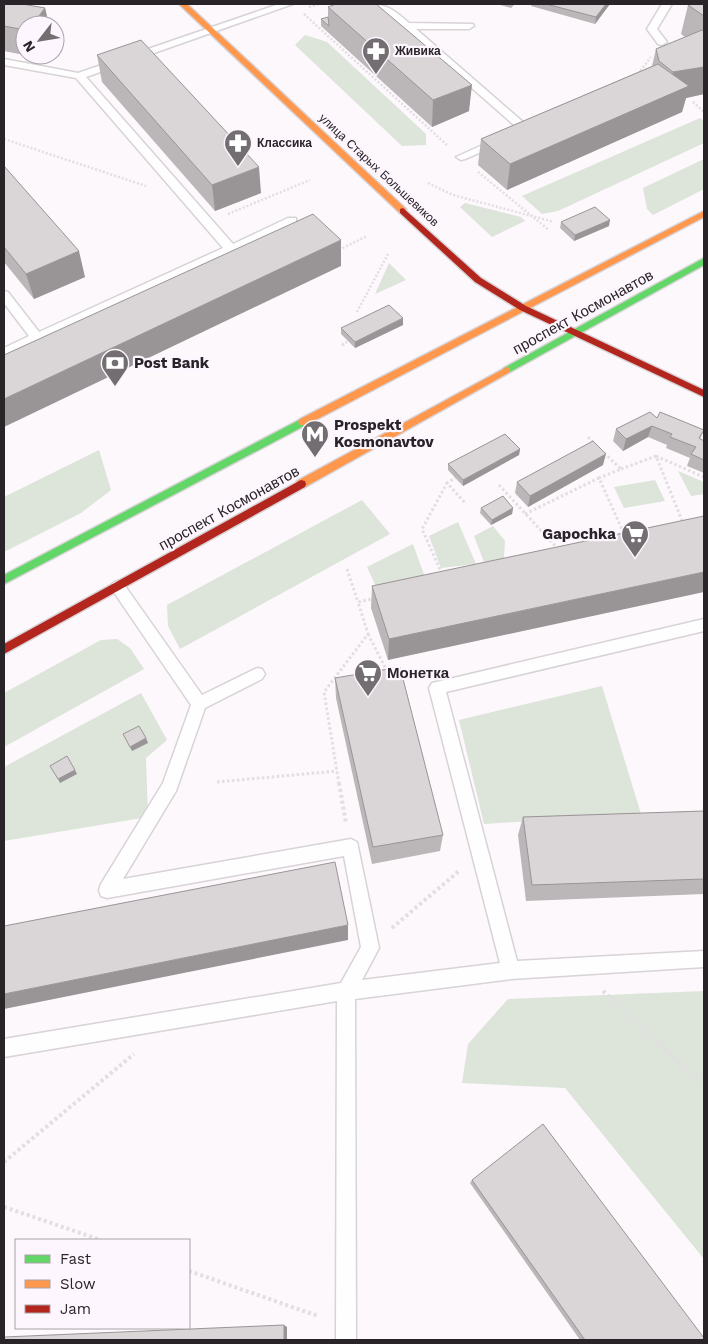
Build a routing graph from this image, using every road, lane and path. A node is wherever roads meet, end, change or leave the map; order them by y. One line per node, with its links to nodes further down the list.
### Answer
1 (183, 4): 8 (main road, улица Старых Большевиков)
2 (288, 4): 8 (lane)
3 (373, 4): 6 (lane)
4 (667, 4): 9 (lane)
5 (300, 10): 16 (path)
6 (407, 26): 7 (lane); 16 (lane)
7 (469, 26)
8 (209, 31): 11 (lane); 32 (main road, улица Старых Большевиков)
9 (662, 42): 12 (path)
10 (4, 62): 11 (lane)
11 (79, 76): 19 (lane)
12 (634, 79)
13 (693, 102): 14 (path)
14 (704, 112)
15 (4, 139): 19 (path)
16 (461, 157): 21 (path)
17 (310, 180): 22 (path)
18 (428, 184): 21 (path)
19 (189, 200): 27 (lane)
20 (704, 214): 32 (main road, проспект Космонавтов)
21 (532, 216): 24 (path); 25 (path)
22 (221, 218)
23 (292, 221): 27 (lane)
24 (554, 222)
25 (549, 230)
26 (367, 236): 28 (path)
27 (231, 249): 35 (lane)
28 (337, 250)
29 (388, 254): 33 (path)
30 (704, 261): 34 (main road, проспект Космонавтов)
31 (4, 295): 35 (lane)
32 (523, 308): 34 (main road, улица Старых Большевиков); 56 (main road, проспект Космонавтов)
33 (357, 312)
34 (574, 334): 39 (main road, улица Старых Большевиков); 58 (main road, проспект Космонавтов)
35 (37, 338): 38 (lane)
36 (356, 338): 37 (path)
37 (342, 345)
38 (4, 354)
39 (704, 394)
40 (588, 437): 41 (path)
41 (594, 444)
42 (601, 450): 44 (path)
43 (656, 456): 44 (path); 46 (path); 52 (path)
44 (622, 469): 47 (path)
45 (462, 474): 48 (path)
46 (704, 477)
47 (599, 478): 51 (path); 53 (path)
48 (447, 483): 50 (path); 57 (path)
49 (499, 485): 51 (path)
50 (466, 504)
51 (525, 514): 54 (path)
52 (684, 526)
53 (626, 539)
54 (553, 556)
55 (347, 570): 60 (path)
56 (4, 580)
57 (445, 581)
58 (118, 587): 63 (main road, проспект Космонавтов); 66 (lane)
59 (378, 597): 60 (path)
60 (358, 602): 62 (path)
61 (704, 625): 70 (lane)
62 (368, 634): 65 (path); 67 (path)
63 (4, 649)
64 (257, 674): 66 (lane)
65 (390, 679)
66 (199, 704): 69 (lane)
67 (337, 772): 68 (path); 69 (path)
68 (217, 782)
69 (351, 847): 71 (lane)
70 (479, 854): 71 (path); 74 (lane)
71 (370, 948): 75 (lane)
72 (704, 959): 73 (lane)
73 (577, 966): 74 (lane); 78 (path)
74 (511, 970): 75 (lane)
75 (346, 991): 76 (lane); 83 (lane)
76 (4, 1048)
77 (138, 1051): 79 (path)
78 (704, 1086)
79 (4, 1162)
80 (4, 1207): 81 (path)
81 (98, 1239)
82 (190, 1271): 83 (path)
83 (346, 1333)

